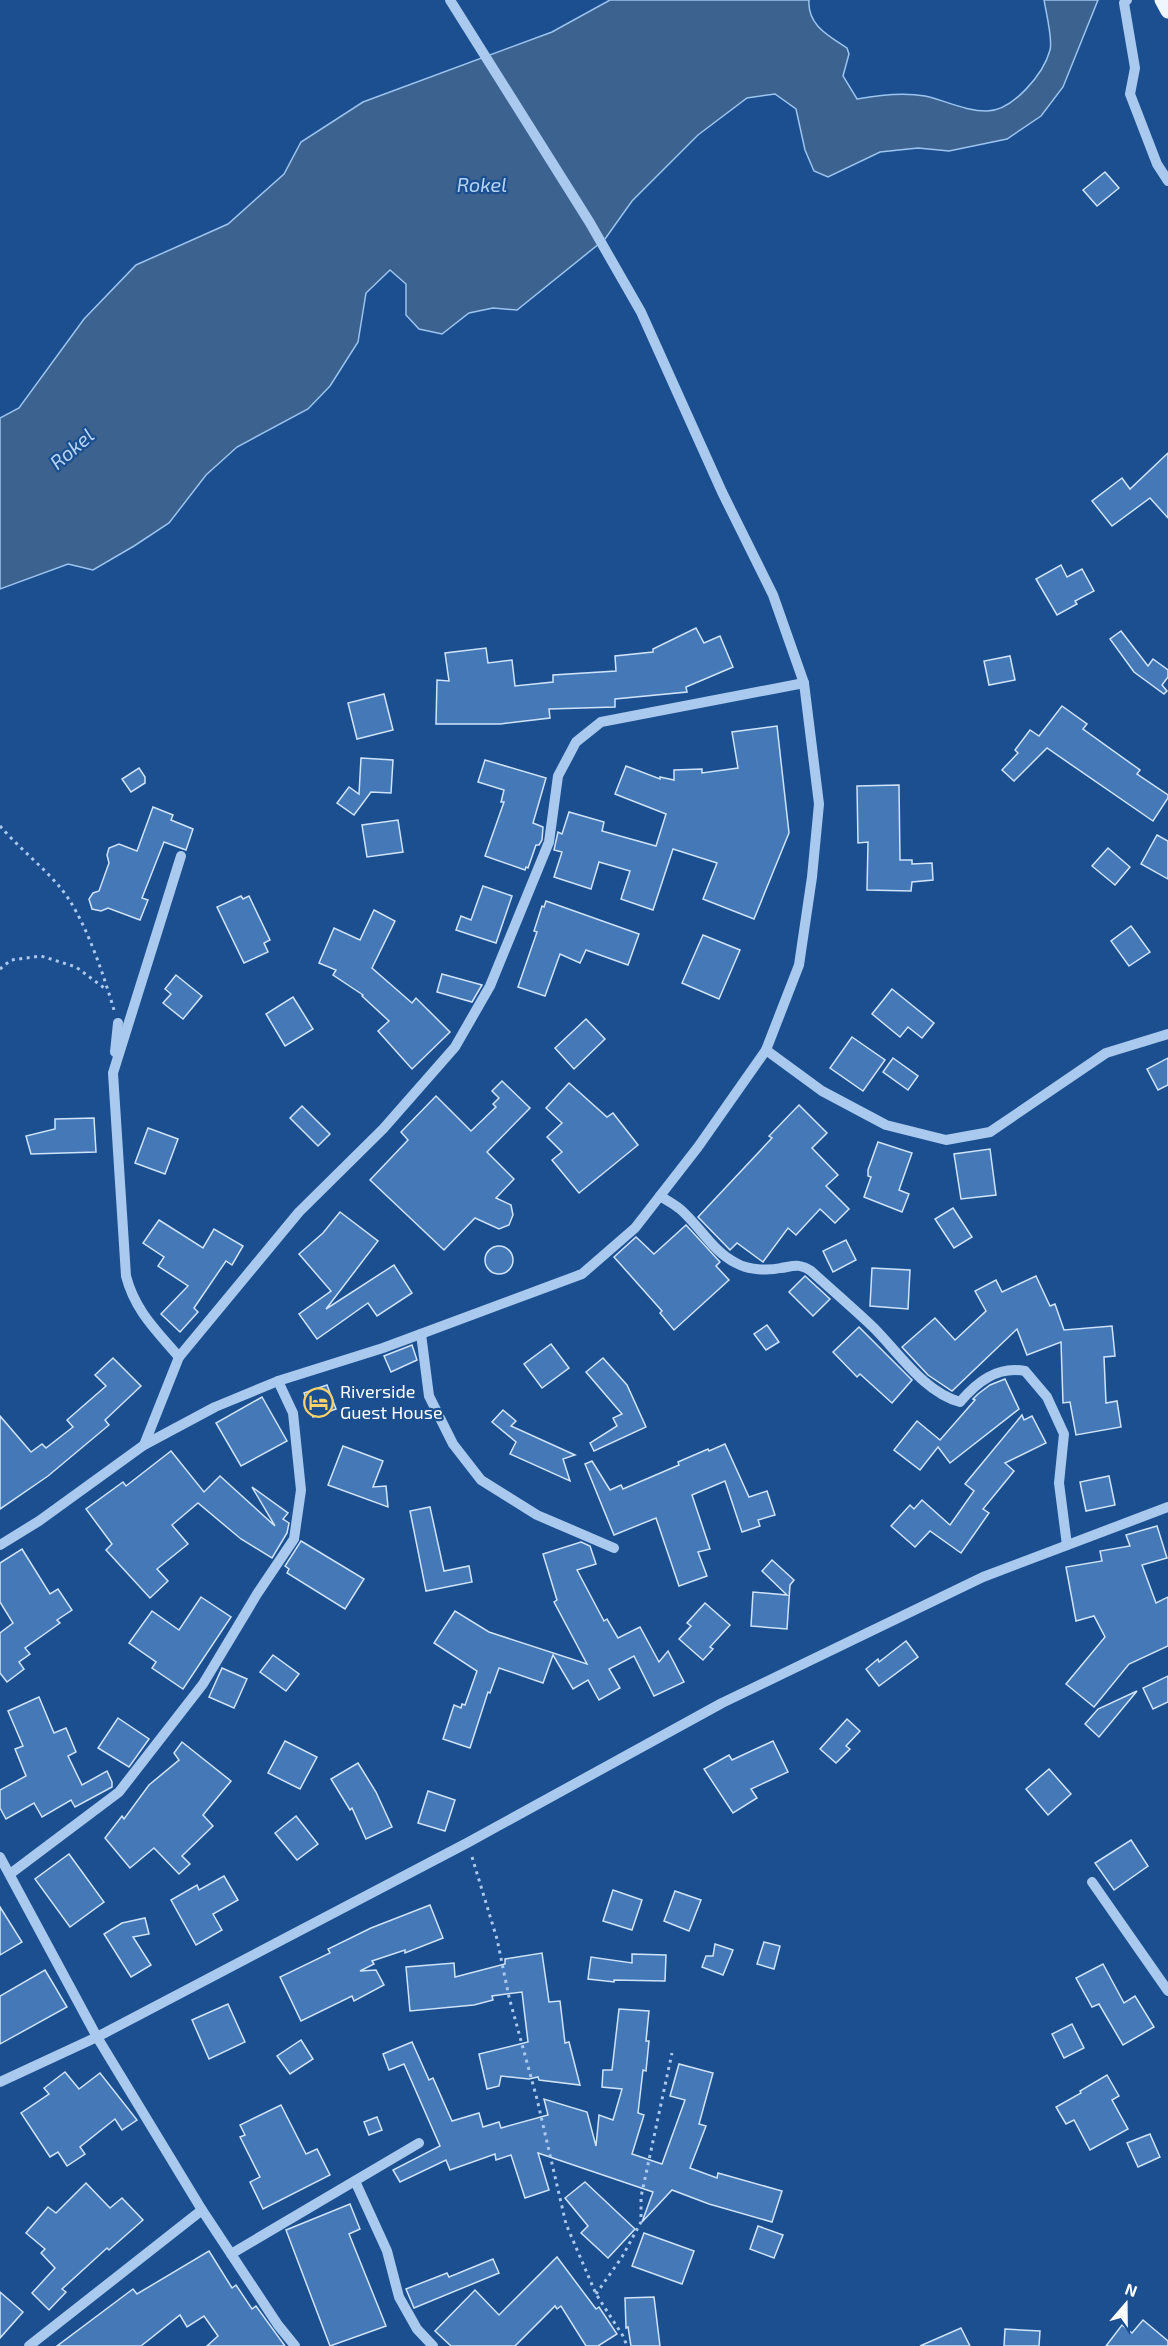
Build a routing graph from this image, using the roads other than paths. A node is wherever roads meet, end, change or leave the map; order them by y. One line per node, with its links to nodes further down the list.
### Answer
1 (450, 0): 6 (street)
2 (1127, 0): 5 (street)
3 (1162, 0): 4 (main road)
4 (1168, 11)
5 (1168, 181)
6 (804, 683): 10 (street); 14 (street)
7 (181, 856): 11 (street)
8 (118, 1023): 11 (street)
9 (1168, 1034): 10 (street)
10 (766, 1050): 12 (street)
11 (113, 1073): 14 (street)
12 (660, 1196): 13 (street); 19 (street)
13 (421, 1334): 15 (street); 20 (street)
14 (179, 1357): 16 (street)
15 (278, 1381): 16 (street); 22 (street)
16 (144, 1445): 18 (street)
17 (1168, 1507): 19 (street)
18 (0, 1545)
19 (1067, 1545): 25 (street)
20 (614, 1548)
21 (0, 1857): 22 (street)
22 (10, 1874): 25 (street)
23 (1092, 1882): 24 (street)
24 (1168, 1991)
25 (97, 2037): 26 (street); 29 (street)
26 (0, 2082)
27 (419, 2143): 28 (street)
28 (355, 2181): 30 (street); 33 (street)
29 (202, 2210): 30 (street); 31 (street)
30 (231, 2254): 32 (street)
31 (29, 2346)
32 (295, 2346)
33 (433, 2346)

